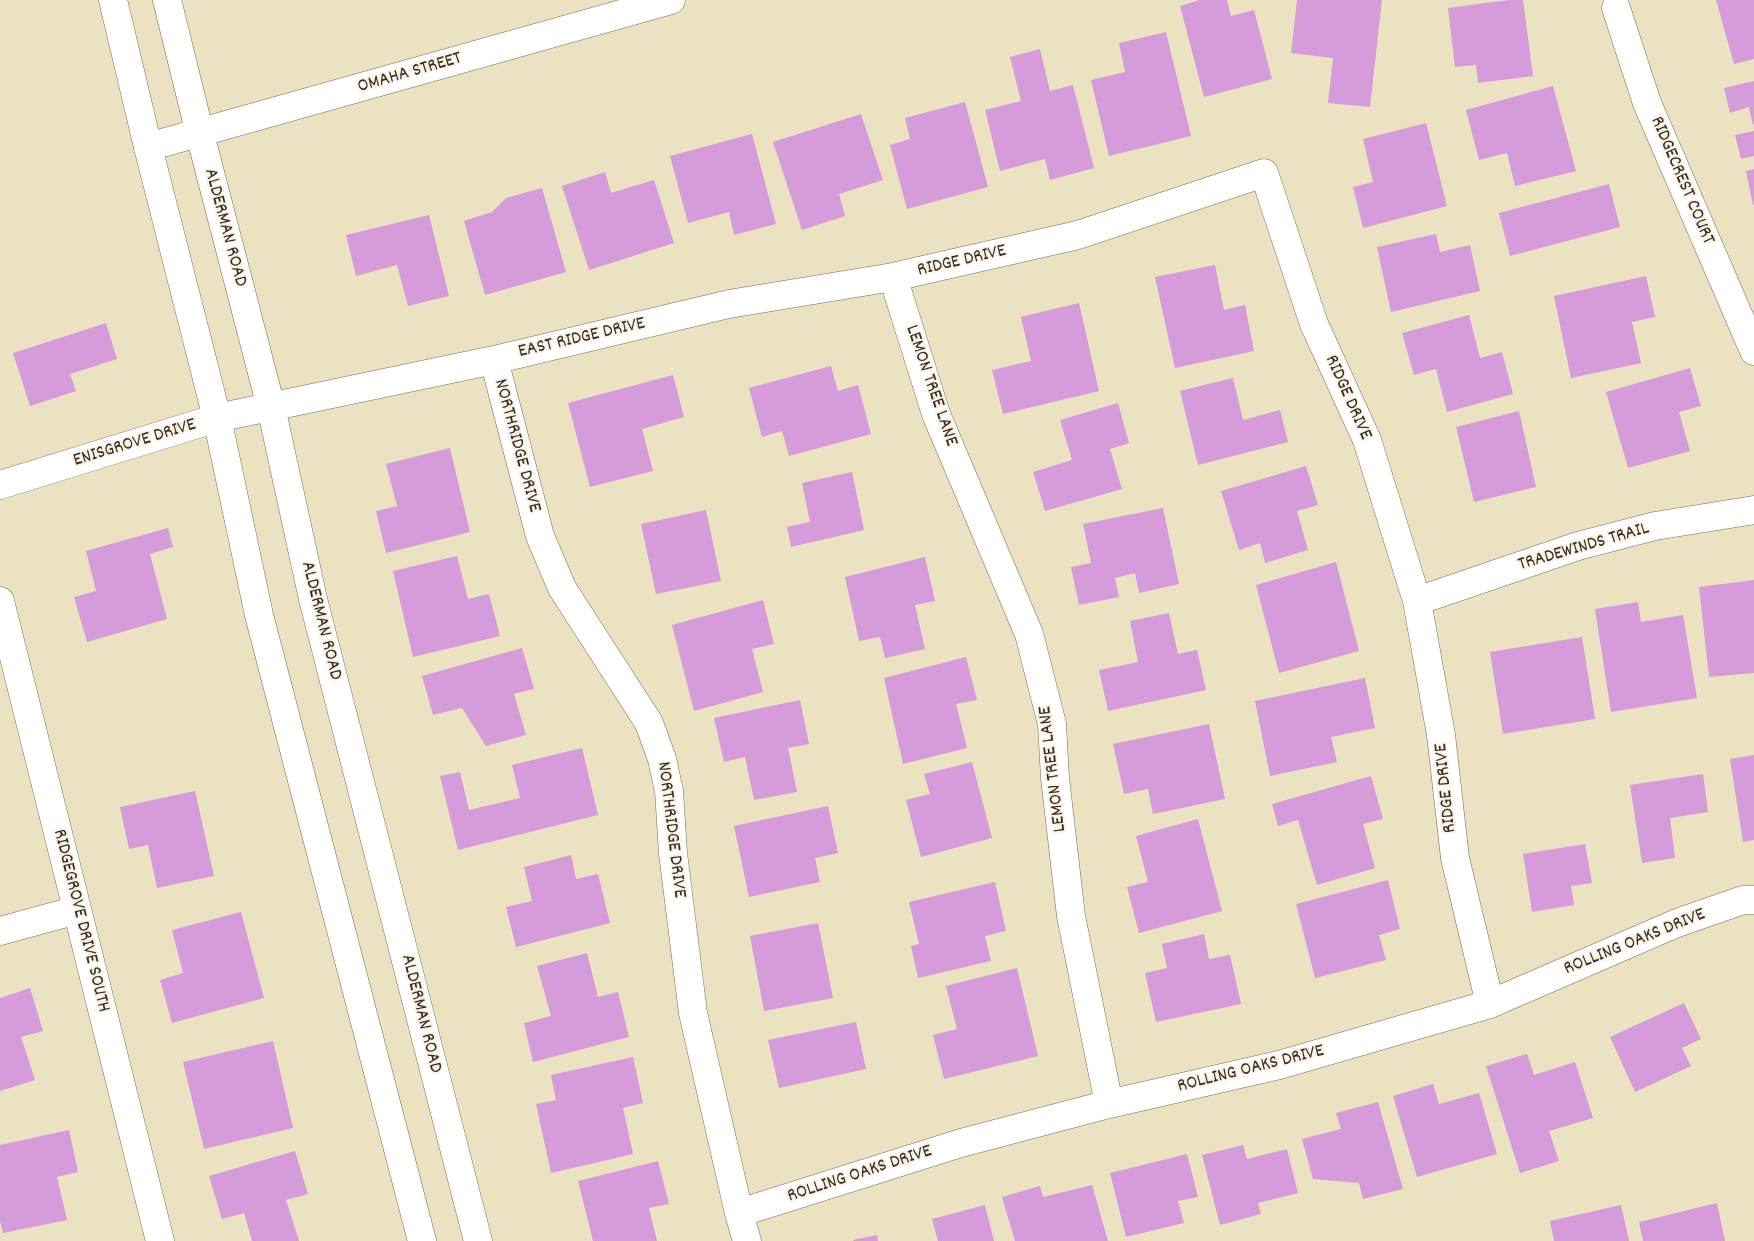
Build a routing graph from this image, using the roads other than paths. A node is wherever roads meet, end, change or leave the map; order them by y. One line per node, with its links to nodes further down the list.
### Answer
1 (113, 0): 6 (street)
2 (167, 0): 5 (street, ALDERMAN ROAD)
3 (671, 0): 5 (street, OMAHA STREET)
4 (1616, 8): 8 (street, RIDGECREST COURT)
5 (200, 134): 6 (street, OMAHA STREET); 10 (street, ALDERMAN ROAD)
6 (148, 147): 11 (street)
7 (893, 277): 9 (street, EAST RIDGE DRIVE); 15 (street, RIDGE DRIVE); 20 (street, LEMON TREE LANE)
8 (1754, 351)
9 (494, 360): 10 (street, EAST RIDGE DRIVE); 21 (street, NORTHRIDGE DRIVE)
10 (271, 408): 11 (street, ENISGROVE DRIVE); 24 (street, ALDERMAN ROAD)
11 (217, 418): 12 (street, ENISGROVE DRIVE); 23 (street)
12 (0, 485)
13 (1754, 510): 15 (street, TRADEWINDS TRAIL)
14 (0, 600): 17 (street, RIDGEGROVE DRIVE SOUTH)
15 (1417, 601): 19 (street, RIDGE DRIVE)
16 (1754, 900): 19 (street, ROLLING OAKS DRIVE)
17 (77, 910): 18 (street); 22 (street, RIDGEGROVE DRIVE SOUTH)
18 (0, 931)
19 (1490, 1004): 20 (street, ROLLING OAKS DRIVE)
20 (1109, 1104): 21 (street, ROLLING OAKS DRIVE)
21 (739, 1213): 25 (street, NORTHRIDGE DRIVE)
22 (160, 1241)
23 (422, 1241)
24 (478, 1241)
25 (747, 1241)

